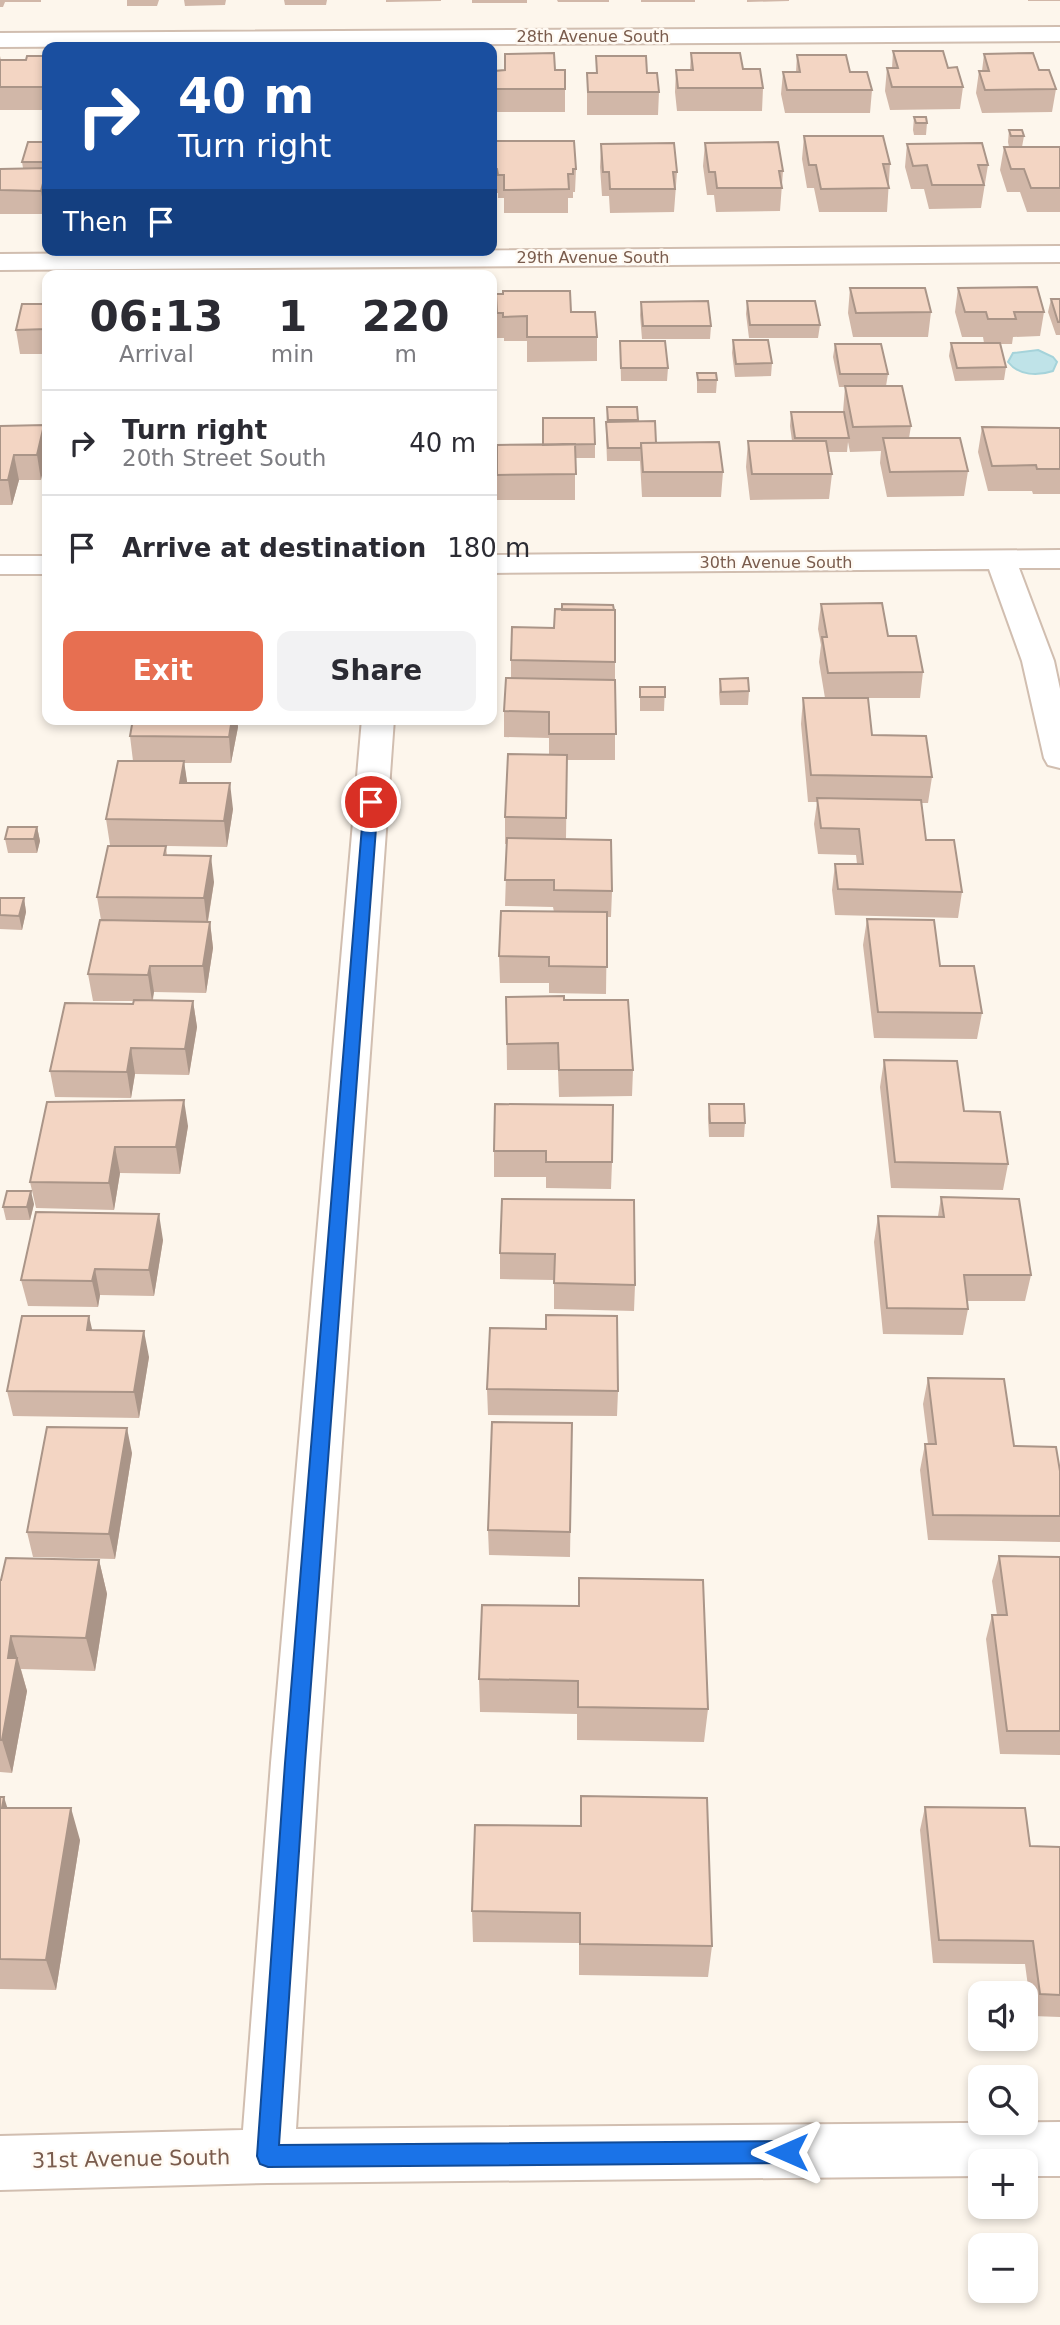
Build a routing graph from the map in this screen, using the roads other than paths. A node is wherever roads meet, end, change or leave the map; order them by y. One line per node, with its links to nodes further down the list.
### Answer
1 (1060, 34): 2 (street, 28th Avenue South)
2 (0, 40)
3 (1060, 254): 4 (street, 29th Avenue South)
4 (0, 262)
5 (1060, 559): 6 (street, 30th Avenue South)
6 (1001, 560): 9 (street, 30th Avenue South); 11 (street)
7 (0, 565): 8 (street)
8 (42, 565)
9 (497, 565)
10 (378, 725): 13 (street)
11 (1060, 758)
12 (1060, 2149): 13 (street, 31st Avenue South)
13 (268, 2156): 14 (street, 31st Avenue South)
14 (0, 2163)

